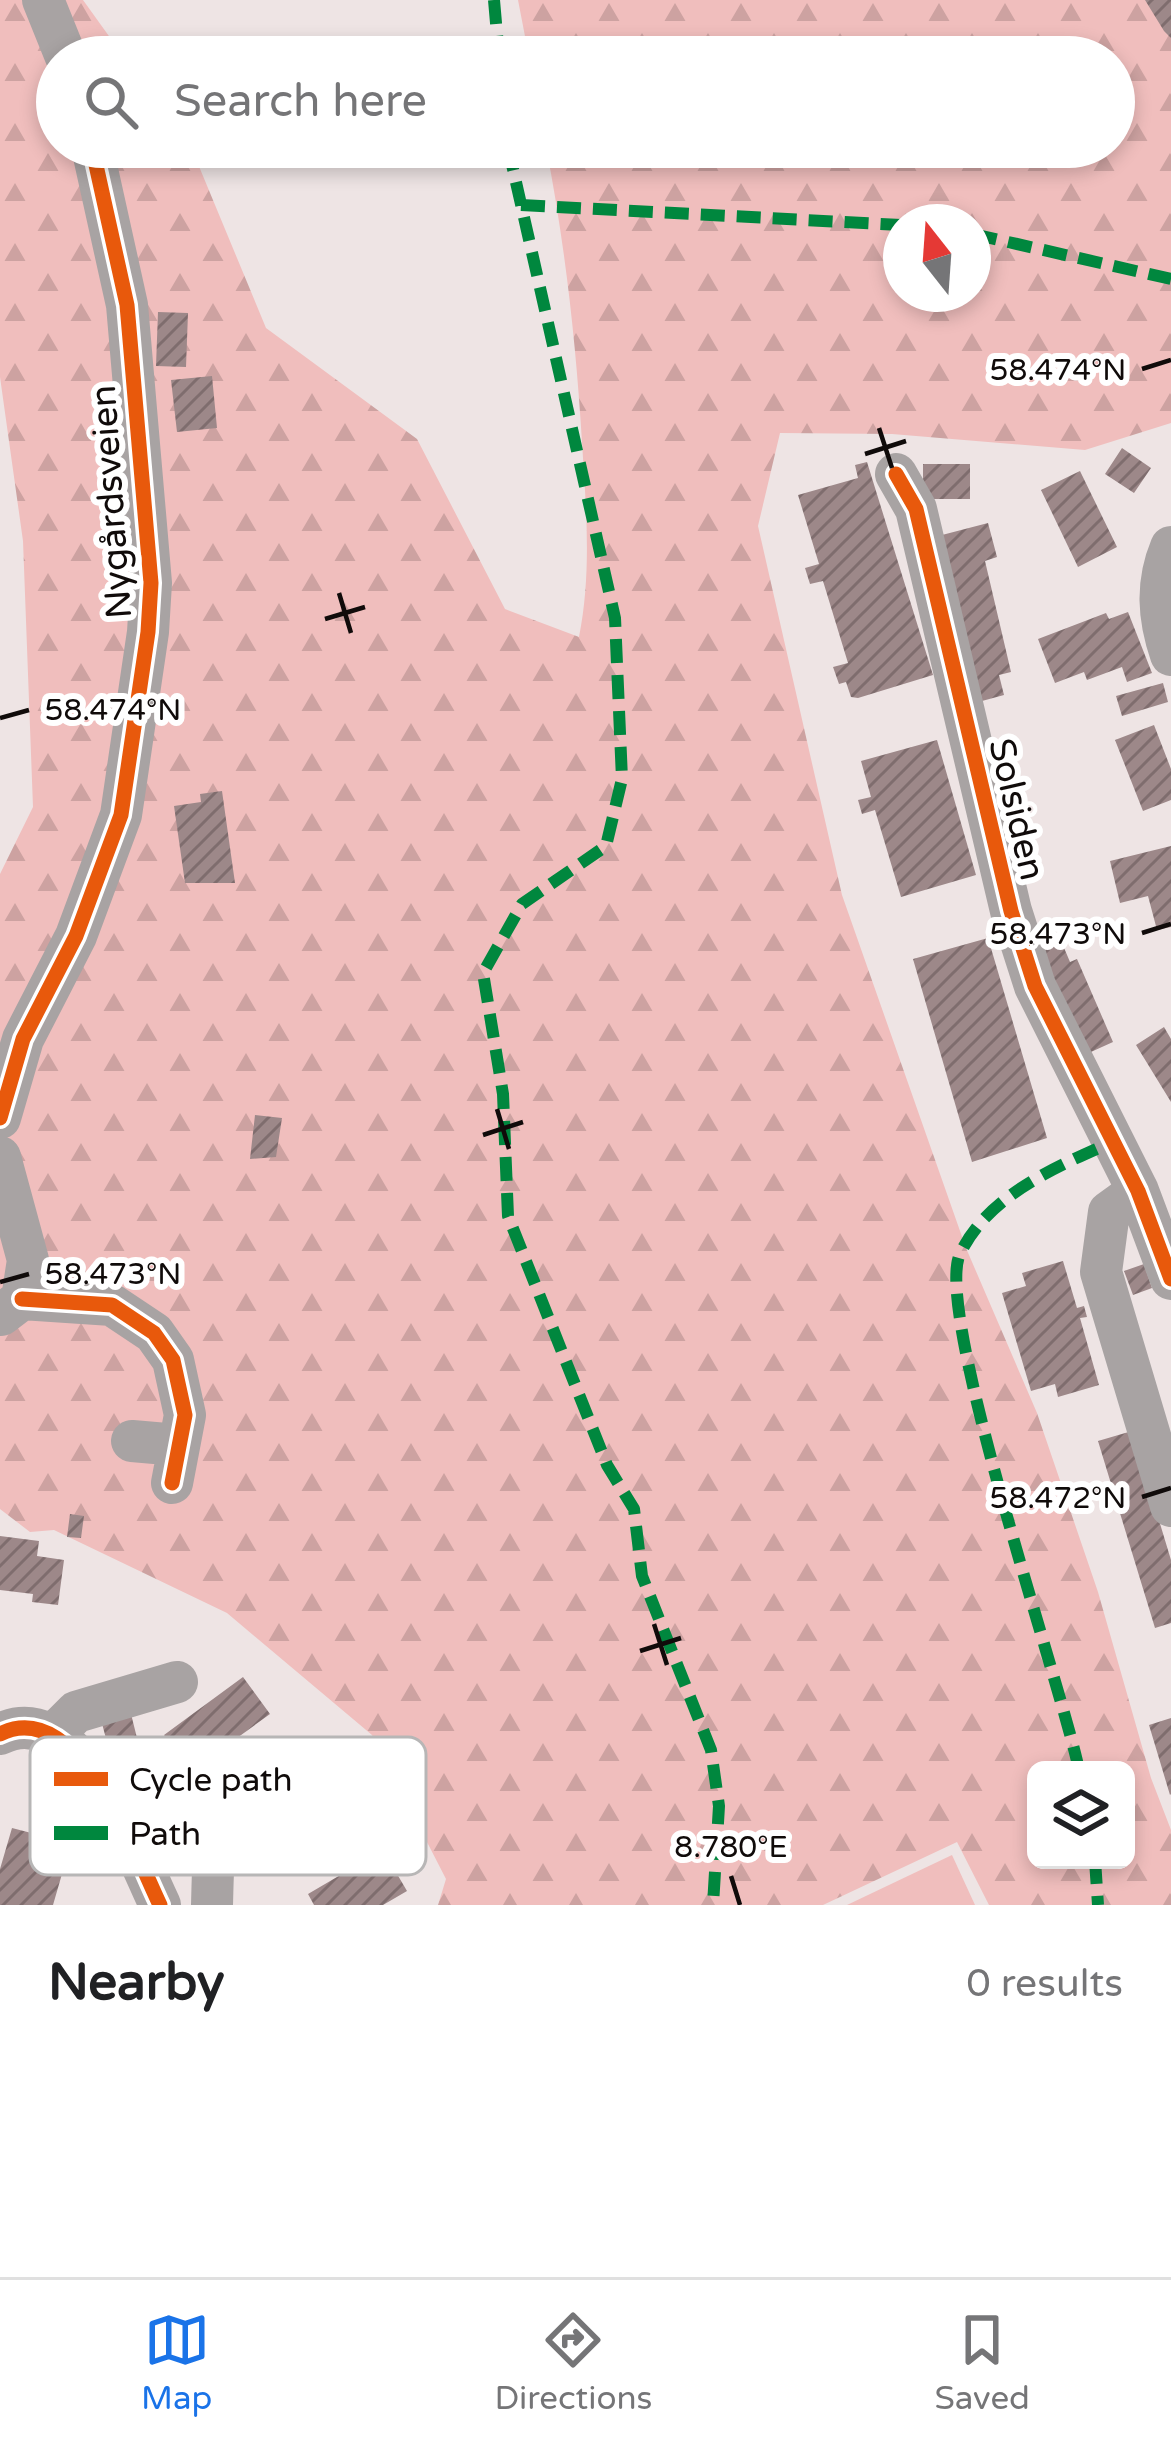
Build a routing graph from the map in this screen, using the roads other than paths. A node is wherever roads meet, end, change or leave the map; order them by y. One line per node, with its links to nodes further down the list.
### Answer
1 (43, 0): 2 (street)
2 (58, 36)
3 (97, 168): 7 (street, Nygårdsveien)
4 (896, 474): 9 (street, Solsiden)
5 (1171, 547): 6 (street)
6 (1171, 655)
7 (0, 1118)
8 (0, 1157): 11 (street)
9 (1138, 1191): 10 (street, Solsiden); 13 (street)
10 (1171, 1279)
11 (11, 1307): 12 (street)
12 (132, 1441)
13 (1171, 1506)
14 (177, 1682): 15 (street)
15 (55, 1733): 16 (street); 17 (street)
16 (0, 1734)
17 (59, 1737)
18 (146, 1875): 20 (street)
19 (215, 1875): 21 (street)
20 (160, 1905)
21 (212, 1905)

